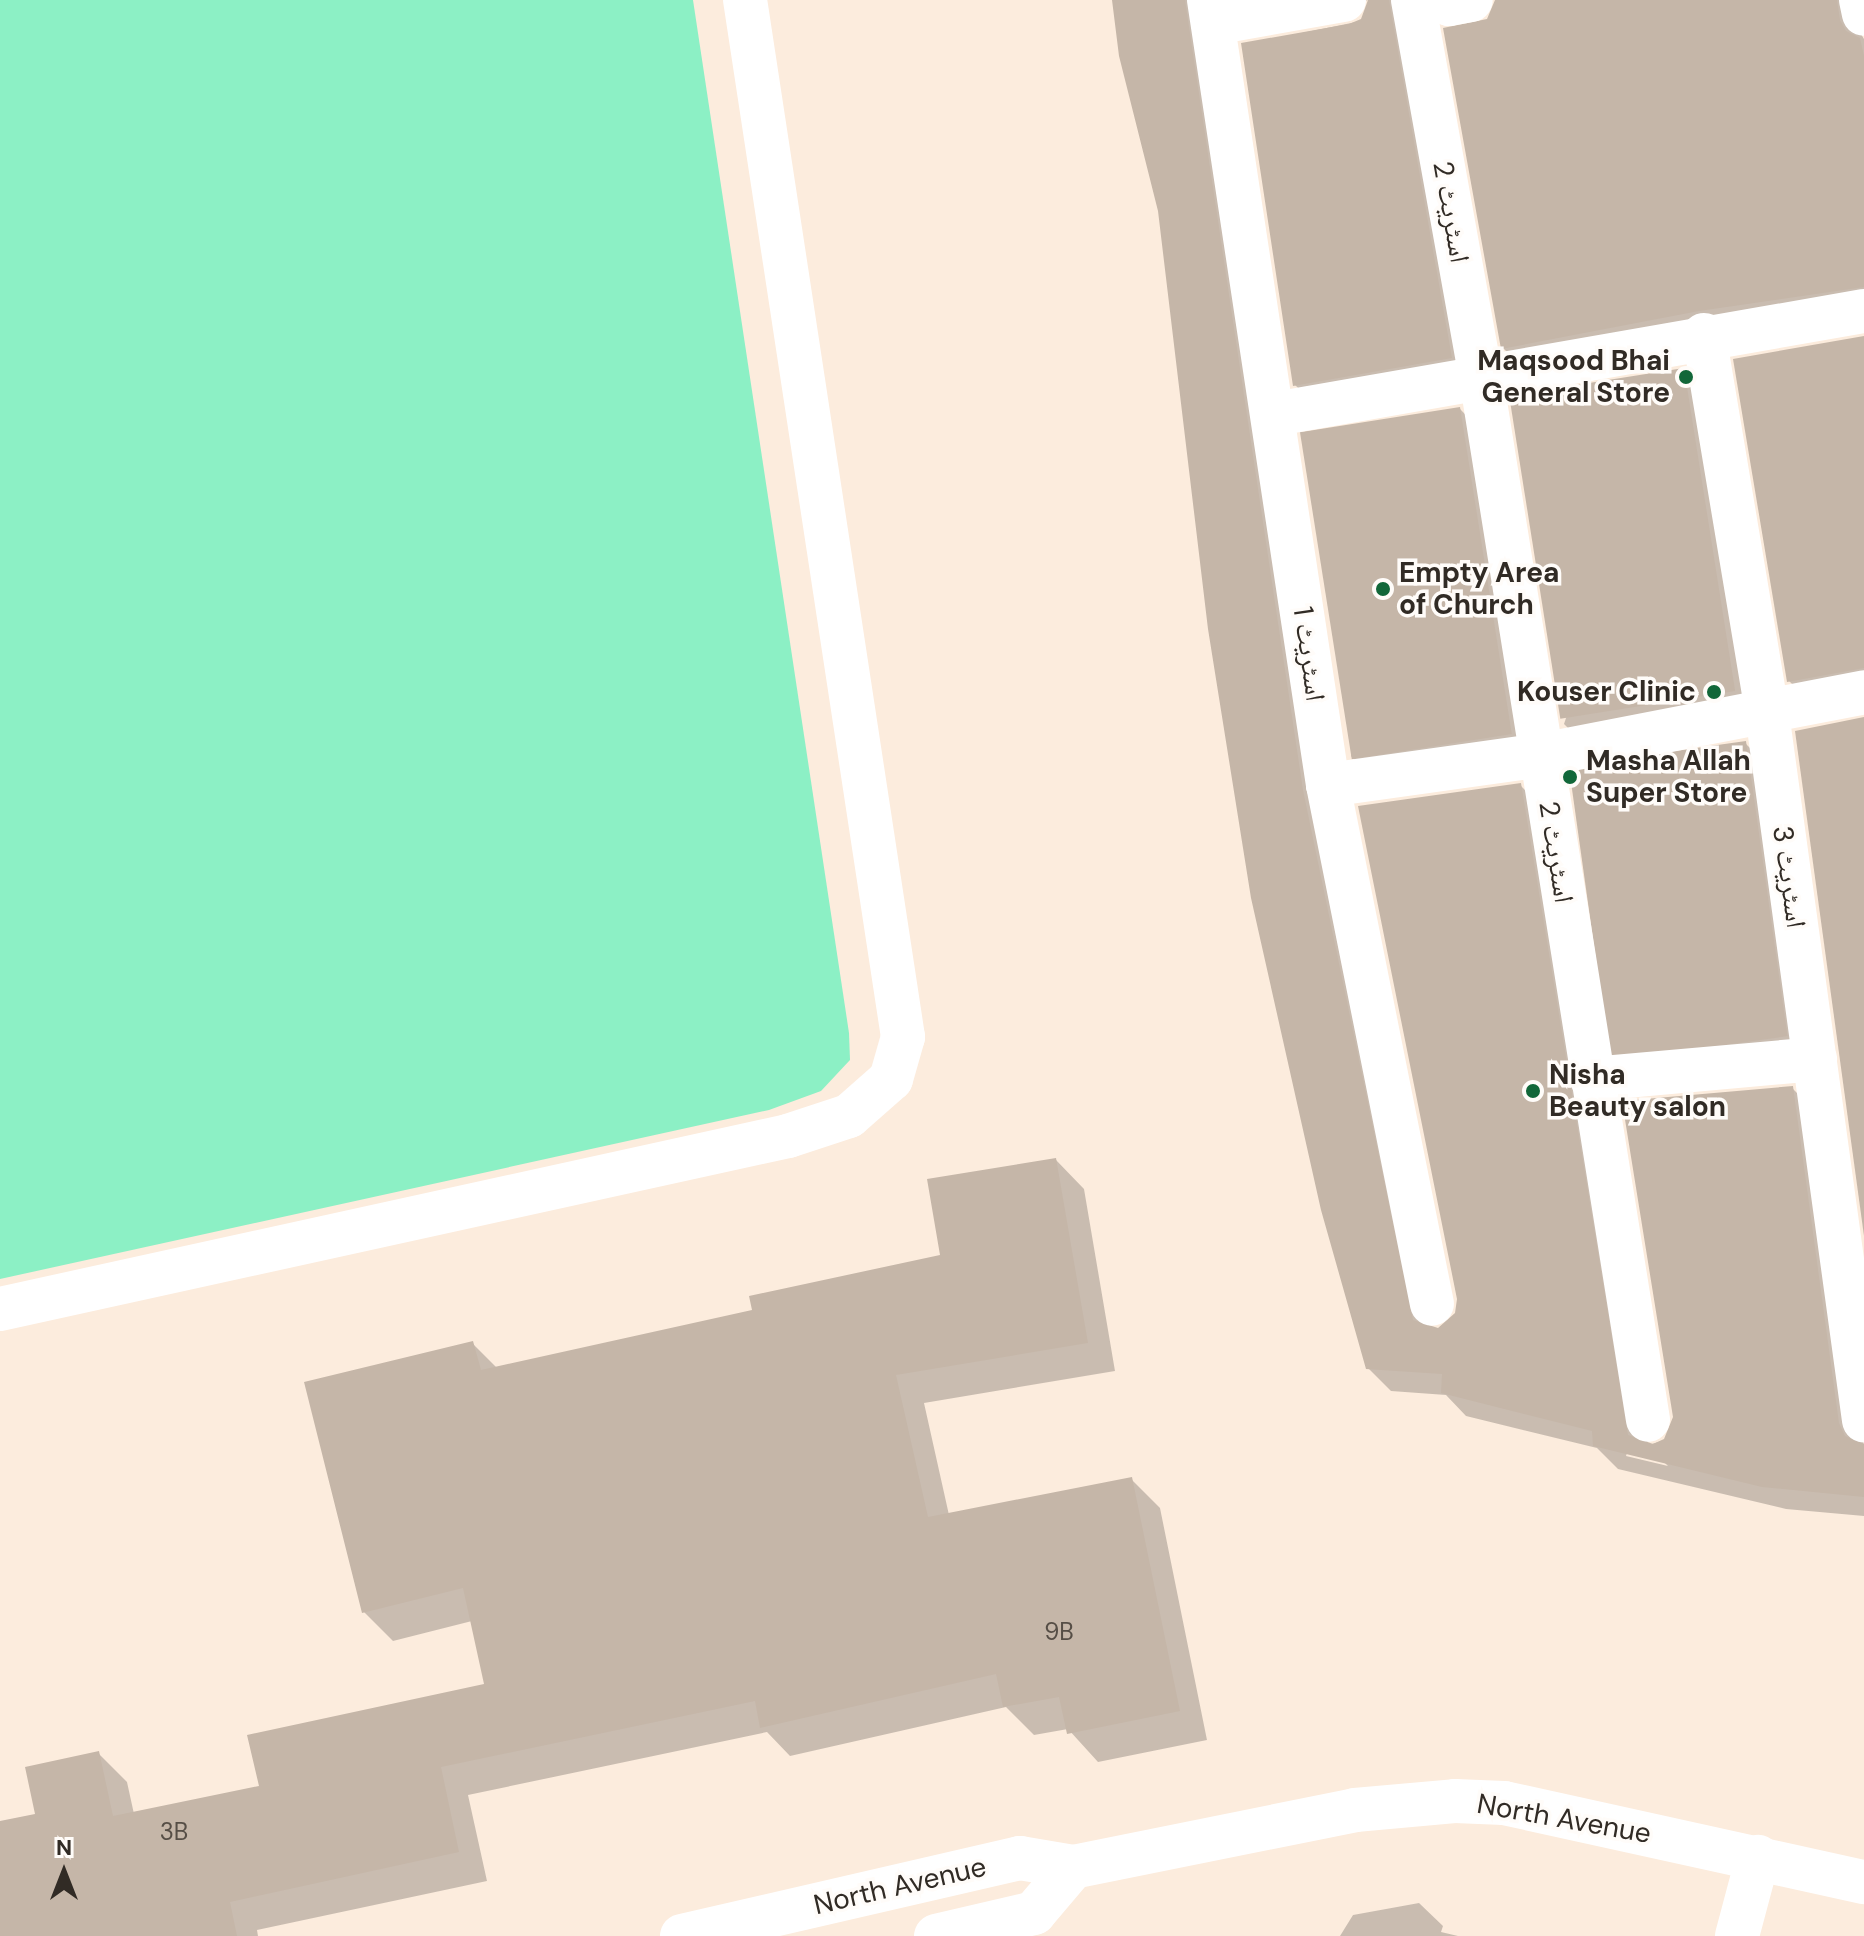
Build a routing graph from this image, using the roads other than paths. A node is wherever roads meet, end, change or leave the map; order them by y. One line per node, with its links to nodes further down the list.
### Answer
1 (745, 0): 20 (street)
2 (1344, 0): 7 (street)
3 (1413, 0): 11 (street, اسٹریٹ 2)
4 (1439, 0): 5 (street)
5 (1471, 0)
6 (1861, 0): 8 (street)
7 (1211, 11): 12 (street, اسٹریٹ 1)
8 (1864, 14)
9 (1864, 311): 10 (street)
10 (1704, 335): 11 (street); 14 (street, اسٹریٹ 3)
11 (1481, 377): 12 (street); 15 (street, اسٹریٹ 2)
12 (1275, 414): 16 (street, اسٹریٹ 1)
13 (1864, 692): 14 (street)
14 (1767, 713): 15 (street); 17 (street, اسٹریٹ 3)
15 (1541, 755): 16 (street); 18 (street, اسٹریٹ 2)
16 (1328, 785): 19 (street, اسٹریٹ 1)
17 (1815, 1059): 18 (street); 22 (street, اسٹریٹ 3)
18 (1592, 1079): 21 (street, اسٹریٹ 2)
19 (1432, 1304)
20 (0, 1309)
21 (1648, 1420)
22 (1864, 1420)
23 (1758, 1857): 25 (street, North Avenue); 27 (street, North Avenue); 32 (street)
24 (1020, 1858): 25 (street, North Avenue); 26 (street, North Avenue); 28 (street)
25 (1073, 1867): 28 (street)
26 (974, 1870): 29 (street); 30 (street, North Avenue)
27 (1864, 1882)
28 (1031, 1925): 29 (street, North Avenue)
29 (985, 1930): 31 (street, North Avenue)
30 (682, 1936)
31 (936, 1936)
32 (1737, 1936)

